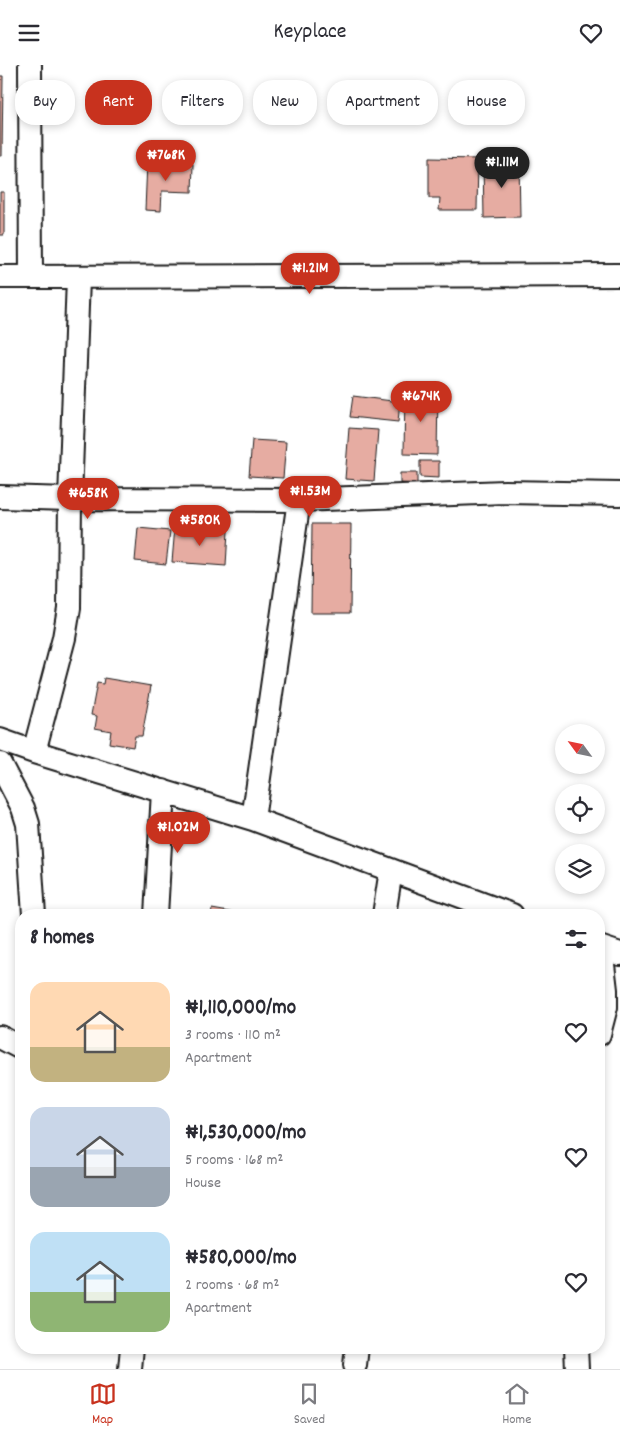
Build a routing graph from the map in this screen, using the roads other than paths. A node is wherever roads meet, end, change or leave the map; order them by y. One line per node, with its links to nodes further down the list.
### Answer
1 (30, 65): 4 (street)
2 (620, 275): 5 (street)
3 (0, 277): 4 (street)
4 (31, 277): 5 (street)
5 (78, 278): 8 (street)
6 (620, 494): 9 (street)
7 (0, 497): 8 (street)
8 (70, 499): 9 (street); 11 (street)
9 (299, 500): 14 (street)
10 (0, 740): 11 (street)
11 (34, 752): 13 (street)
12 (0, 764): 16 (street)
13 (163, 791): 14 (street); 17 (street)
14 (253, 819): 15 (street)
15 (391, 870): 18 (street); 19 (street)
16 (34, 909)
17 (156, 909)
18 (385, 909)
19 (496, 909)
20 (606, 950): 21 (street)
21 (605, 1011)
22 (0, 1037): 23 (street)
23 (15, 1045)
24 (131, 1354): 26 (street)
25 (576, 1354): 27 (street)
26 (130, 1369)
27 (576, 1369)

